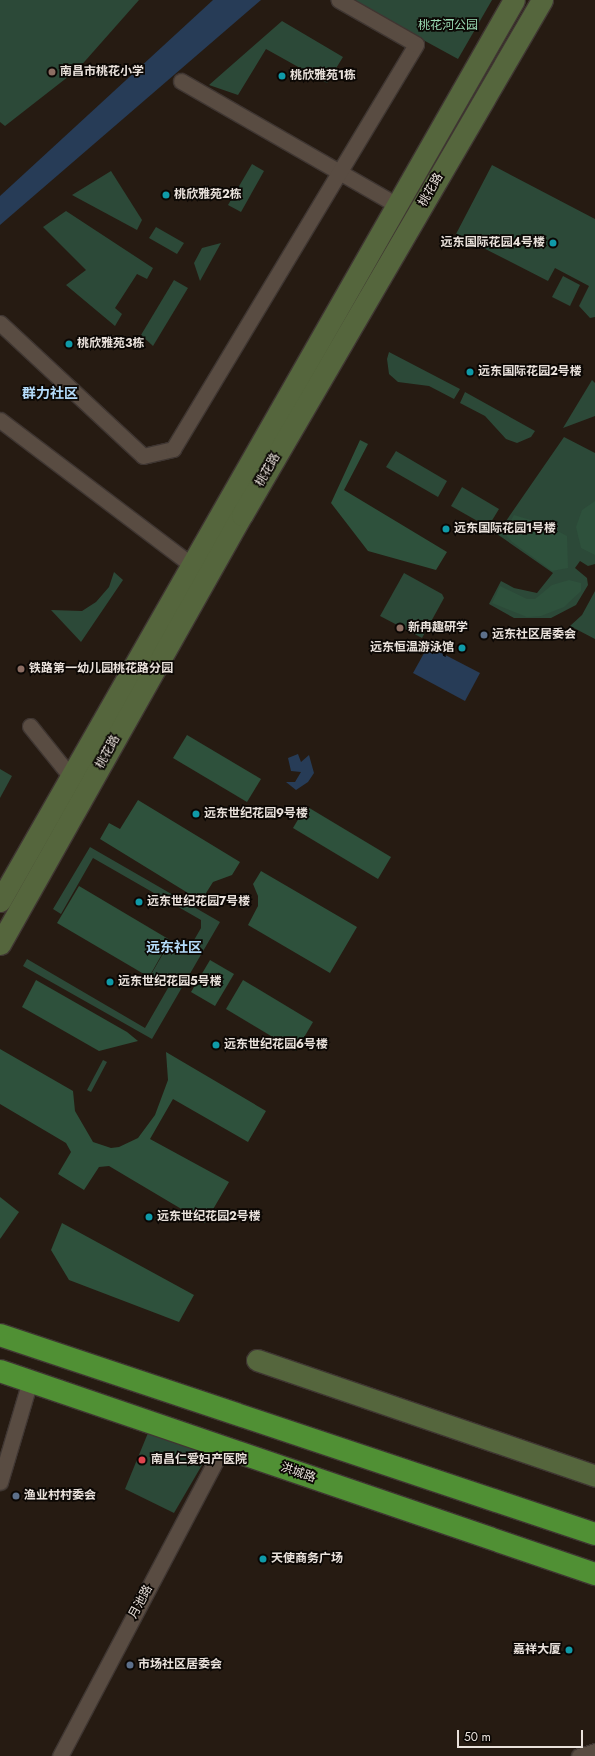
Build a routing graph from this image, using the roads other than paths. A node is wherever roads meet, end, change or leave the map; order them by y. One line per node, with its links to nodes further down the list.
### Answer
1 (339, 0): 5 (street)
2 (514, 0): 6 (main road, 桃花路)
3 (542, 0): 13 (main road, 桃花路)
4 (181, 81): 5 (street)
5 (339, 172): 6 (street); 7 (street)
6 (397, 206): 9 (main road, 桃花路)
7 (0, 323)
8 (0, 420): 9 (street)
9 (192, 565): 11 (main road, 桃花路)
10 (30, 726): 11 (street)
11 (71, 777): 12 (main road, 桃花路)
12 (0, 901)
13 (0, 944)
14 (0, 1335): 21 (highway)
15 (257, 1360): 19 (main road)
16 (0, 1371): 17 (highway, 洪城路)
17 (30, 1381): 18 (highway, 洪城路); 20 (street)
18 (223, 1447): 22 (highway, 洪城路); 24 (street, 月池路)
19 (595, 1476)
20 (0, 1482)
21 (595, 1534)
22 (595, 1574)
23 (595, 1751): 25 (street)
24 (60, 1756)
25 (579, 1756)

